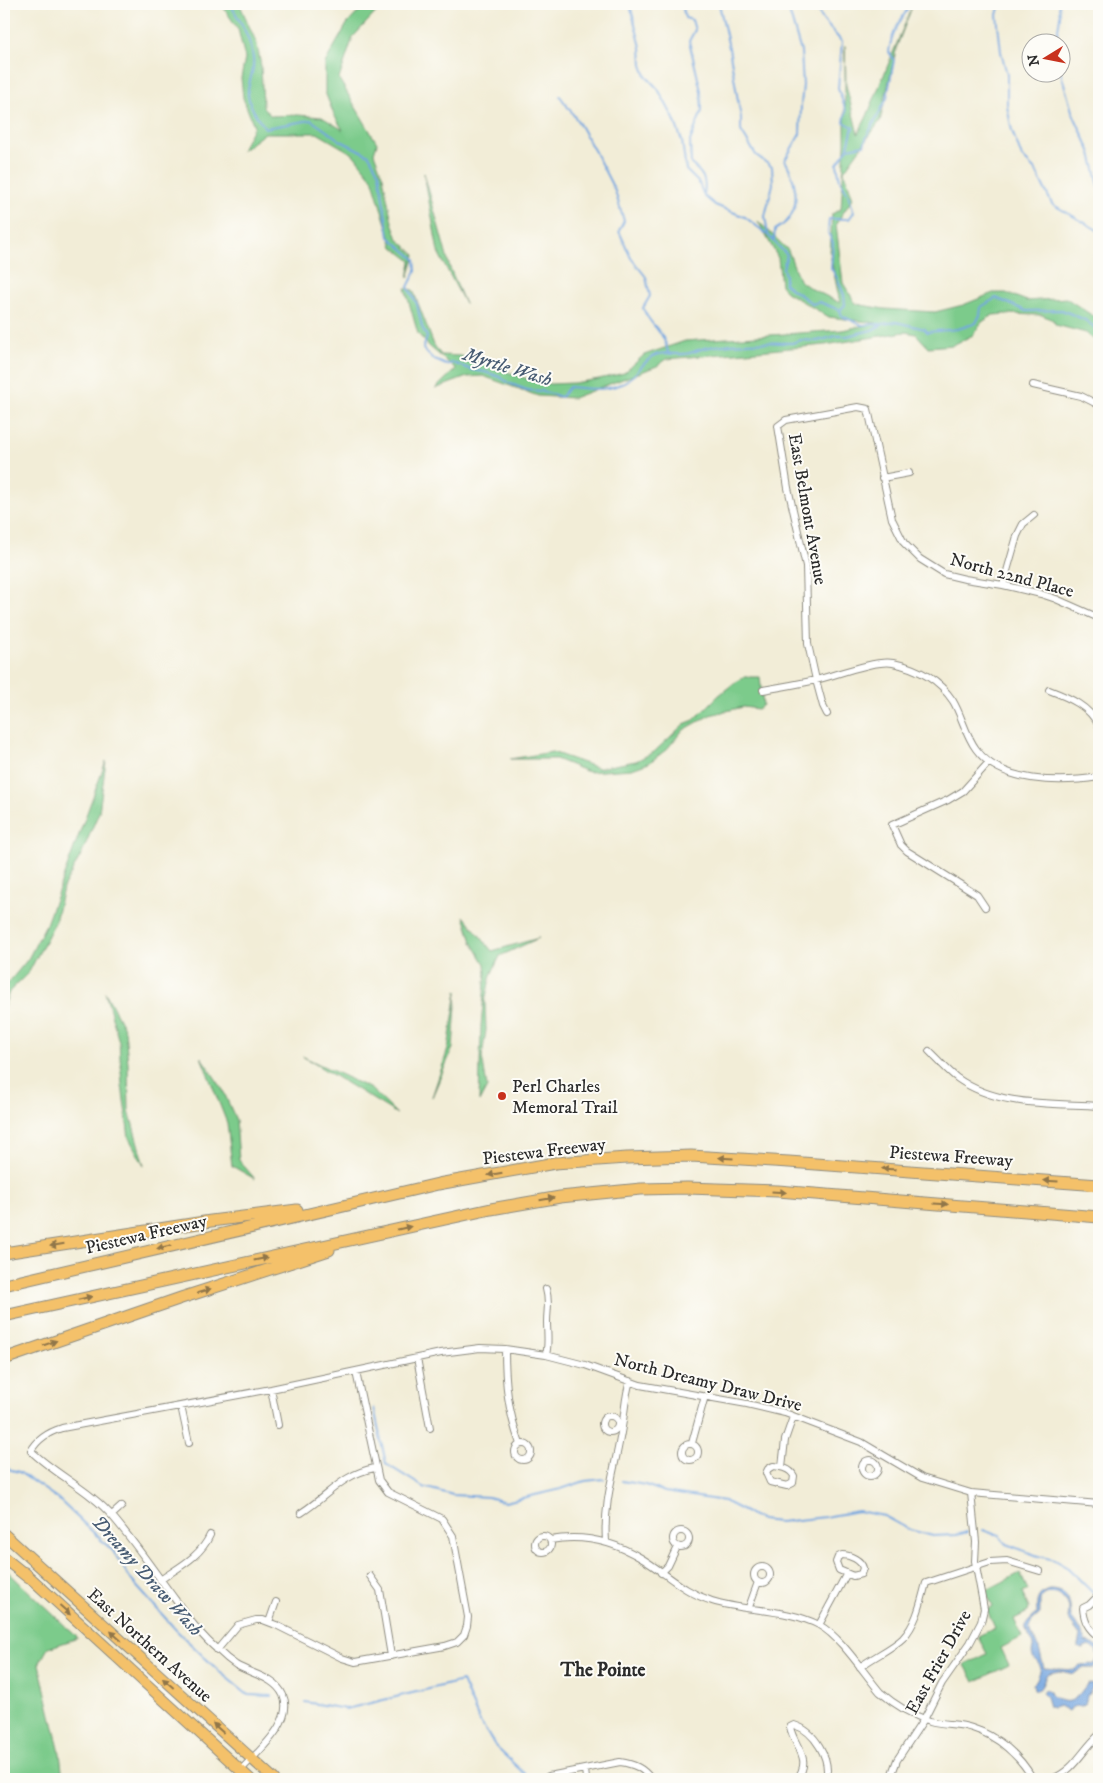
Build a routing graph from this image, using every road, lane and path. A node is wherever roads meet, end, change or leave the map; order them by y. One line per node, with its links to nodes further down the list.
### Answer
1 (1033, 384): 2 (street)
2 (1099, 405)
3 (778, 426): 5 (street, North 22nd Place); 9 (street, East Belmont Avenue)
4 (909, 473): 5 (street)
5 (882, 478): 7 (street, North 22nd Place)
6 (1034, 515): 7 (street)
7 (1004, 585): 8 (street, North 22nd Place)
8 (1099, 618)
9 (816, 680): 10 (street); 12 (street, East Belmont Avenue); 14 (street)
10 (764, 690)
11 (1049, 690): 13 (street)
12 (827, 714)
13 (1099, 726)
14 (989, 762): 15 (street); 16 (street)
15 (1099, 777)
16 (985, 907)
17 (929, 1052): 18 (street)
18 (1099, 1106)
19 (1099, 1185): 20 (highway, Piestewa Freeway, one-way to 20)
20 (365, 1200): 23 (highway, one-way to 23); 24 (highway, Piestewa Freeway, one-way to 24)
21 (1099, 1217): 22 (highway, one-way to 21)
22 (378, 1234): 26 (highway, one-way to 22); 30 (highway, one-way to 22)
23 (4, 1253)
24 (4, 1285)
25 (546, 1289): 28 (street)
26 (4, 1316)
27 (505, 1349): 28 (street, North Dreamy Draw Drive); 29 (street, North Dreamy Draw Drive); 40 (street)
28 (546, 1355): 32 (street, North Dreamy Draw Drive)
29 (417, 1358): 31 (street, North Dreamy Draw Drive); 38 (street)
30 (4, 1359)
31 (356, 1372): 33 (street, North Dreamy Draw Drive); 45 (street)
32 (630, 1381): 34 (street, North Dreamy Draw Drive); 54 (street)
33 (271, 1389): 35 (street, North Dreamy Draw Drive); 37 (street)
34 (705, 1396): 36 (street, North Dreamy Draw Drive); 41 (street)
35 (181, 1406): 39 (street); 50 (street, North Dreamy Draw Drive)
36 (793, 1417): 42 (street, North Dreamy Draw Drive); 44 (street)
37 (278, 1425)
38 (430, 1428)
39 (189, 1443)
40 (520, 1444)
41 (692, 1444)
42 (879, 1453): 43 (street); 46 (street, North Dreamy Draw Drive)
43 (874, 1460)
44 (782, 1467)
45 (375, 1468): 49 (street); 73 (street)
46 (971, 1493): 47 (street, North Dreamy Draw Drive); 58 (street, East Frier Drive)
47 (1099, 1504)
48 (122, 1506): 50 (street)
49 (301, 1513)
50 (112, 1515): 64 (street)
51 (4, 1534): 77 (main road, East Northern Avenue, one-way to 51)
52 (210, 1535): 64 (street)
53 (550, 1540): 54 (street)
54 (606, 1541): 60 (street)
55 (677, 1547): 60 (street)
56 (4, 1553): 63 (main road, East Northern Avenue)
57 (4, 1558): 63 (highway)
58 (976, 1566): 59 (street); 74 (street); 75 (street, East Frier Drive)
59 (1040, 1571)
60 (662, 1574): 68 (street)
61 (846, 1575): 70 (street)
62 (370, 1576): 73 (street)
63 (29, 1578): 79 (main road, East Northern Avenue, one-way to 79)
64 (160, 1580): 72 (street)
65 (758, 1582): 68 (street)
66 (1099, 1596): 71 (street)
67 (276, 1602): 69 (street)
68 (749, 1607): 70 (street)
69 (269, 1622): 72 (street); 73 (street)
70 (819, 1625): 74 (street)
71 (1099, 1637)
72 (217, 1650): 77 (street)
73 (391, 1656)
74 (860, 1667): 75 (street)
75 (924, 1719): 87 (street, East Frier Drive); 88 (street)
76 (1099, 1735): 89 (street)
77 (252, 1758): 79 (street); 81 (main road, East Northern Avenue)
78 (585, 1769): 82 (street); 83 (street); 84 (street)
79 (241, 1770): 80 (main road, East Northern Avenue)
80 (250, 1779)
81 (274, 1779)
82 (544, 1779)
83 (586, 1779)
84 (650, 1779)
85 (797, 1779): 86 (street)
86 (826, 1779)
87 (890, 1779)
88 (1033, 1779)
89 (1052, 1779)

